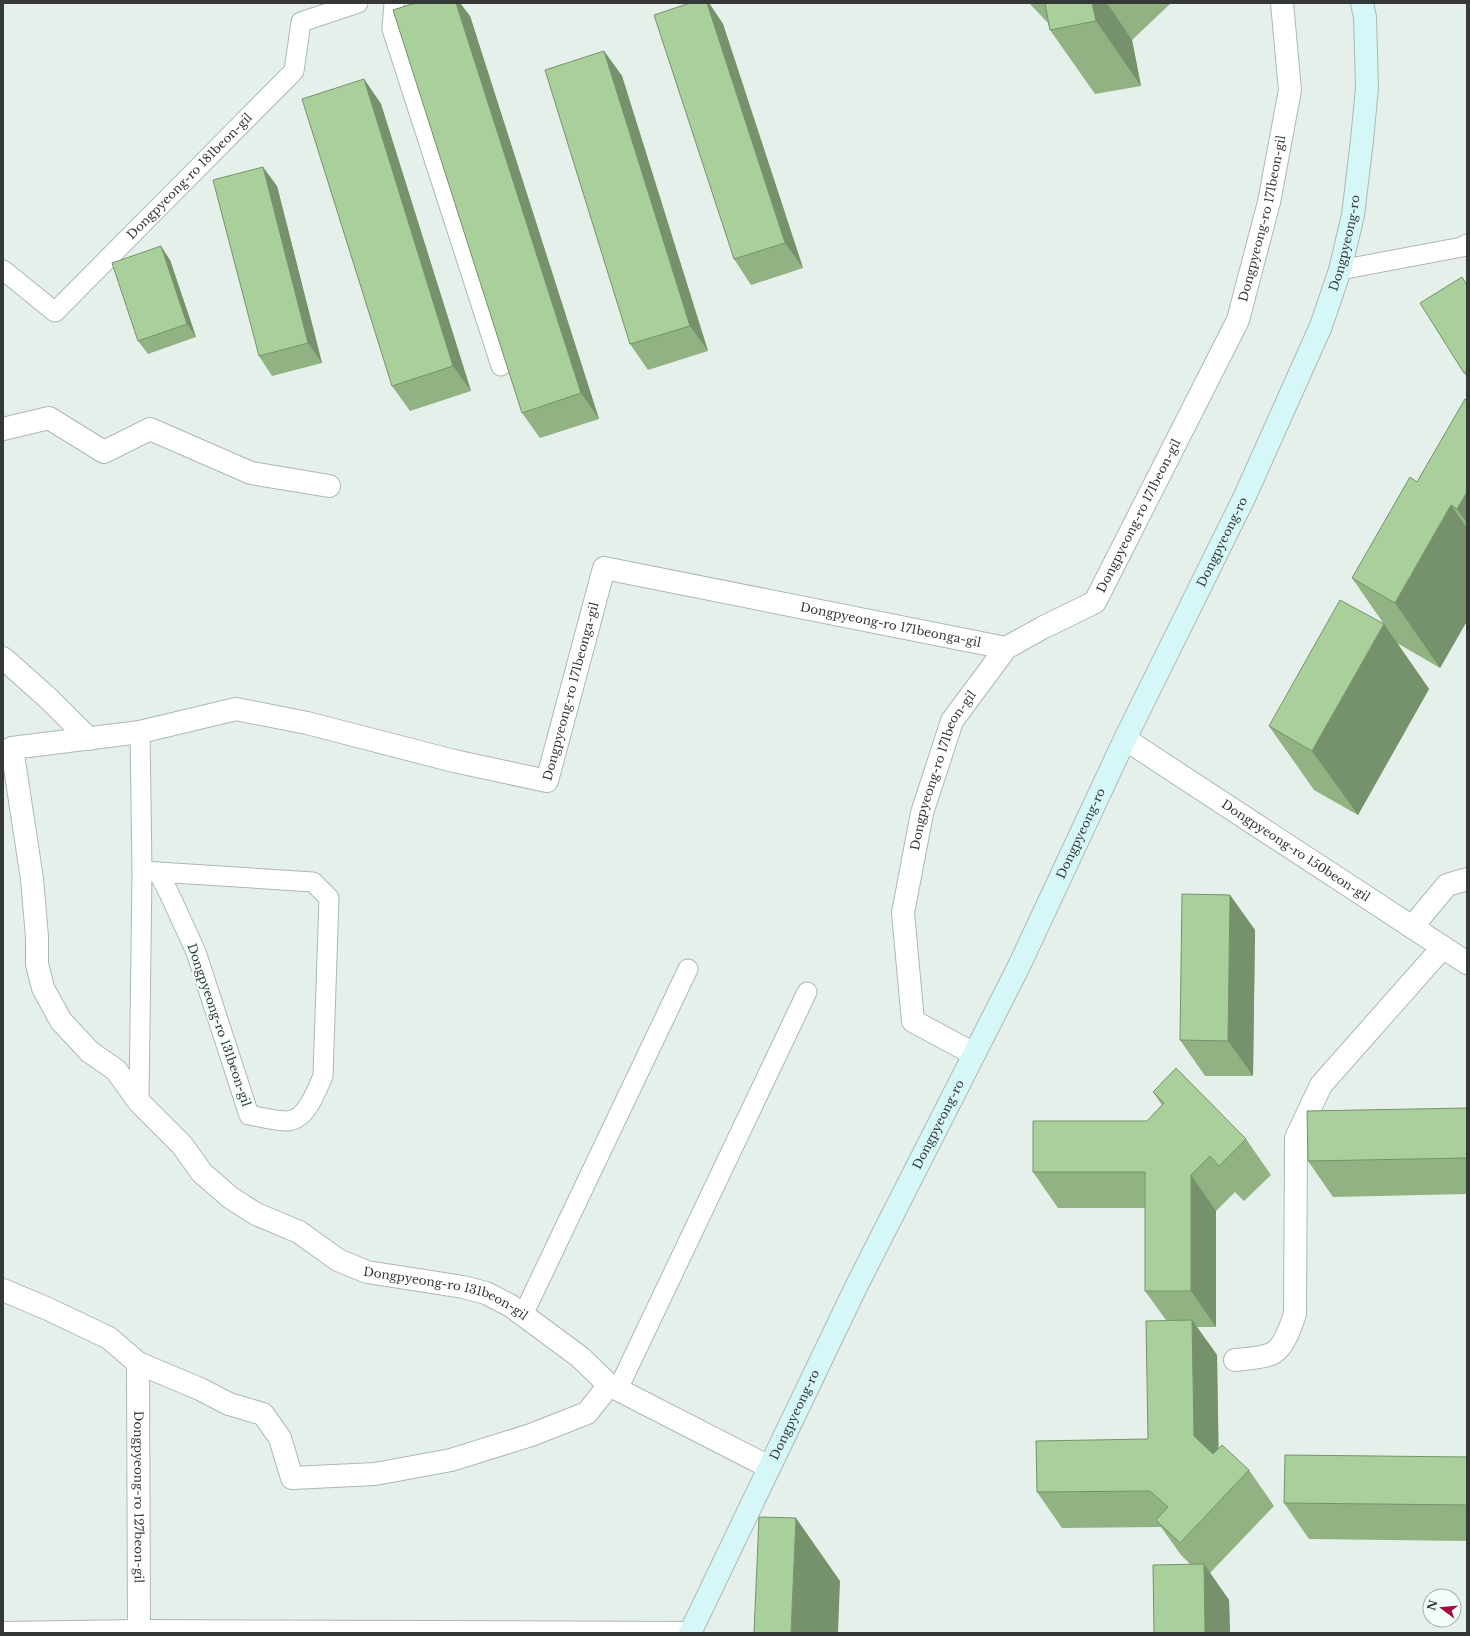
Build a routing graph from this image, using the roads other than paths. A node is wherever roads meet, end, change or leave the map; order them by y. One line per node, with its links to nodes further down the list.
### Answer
1 (358, 3): 6 (lane, Dongpyeong-ro 181beon-gil)
2 (394, 3): 8 (lane)
3 (1282, 3): 11 (street, Dongpyeong-ro 171beon-gil)
4 (1362, 3): 7 (main road, Dongpyeong-ro)
5 (1467, 244): 7 (lane)
6 (3, 270)
7 (1340, 270): 15 (main road, Dongpyeong-ro)
8 (501, 366)
9 (3, 429): 10 (street)
10 (329, 486)
11 (1006, 648): 13 (street, Dongpyeong-ro 171beonga-gil); 24 (street, Dongpyeong-ro 171beon-gil)
12 (3, 658): 14 (street)
13 (140, 732): 14 (street, Dongpyeong-ro 171beonga-gil); 17 (lane, Dongpyeong-ro 131beon-gil)
14 (89, 738): 16 (street)
15 (1125, 739): 19 (street, Dongpyeong-ro 150beon-gil); 24 (main road, Dongpyeong-ro)
16 (7, 751): 25 (street, Dongpyeong-ro 131beon-gil)
17 (150, 872): 17 (lane, Dongpyeong-ro 131beon-gil); 25 (lane, Dongpyeong-ro 131beon-gil)
18 (1467, 879): 19 (street)
19 (1412, 927): 20 (street, Dongpyeong-ro 150beon-gil)
20 (1443, 947): 21 (street, Dongpyeong-ro 150beon-gil); 28 (street)
21 (1467, 963)
22 (688, 969): 27 (lane)
23 (807, 992): 30 (lane)
24 (974, 1054): 31 (main road, Dongpyeong-ro)
25 (139, 1102): 27 (street, Dongpyeong-ro 131beon-gil)
26 (3, 1290): 29 (street)
27 (523, 1315): 30 (street, Dongpyeong-ro 131beon-gil)
28 (1235, 1360)
29 (138, 1363): 30 (street); 32 (street, Dongpyeong-ro 127beon-gil)
30 (614, 1387): 31 (street, Dongpyeong-ro 131beon-gil)
31 (769, 1467): 34 (main road, Dongpyeong-ro)
32 (139, 1632): 33 (street); 34 (street)
33 (3, 1633)
34 (690, 1633)

